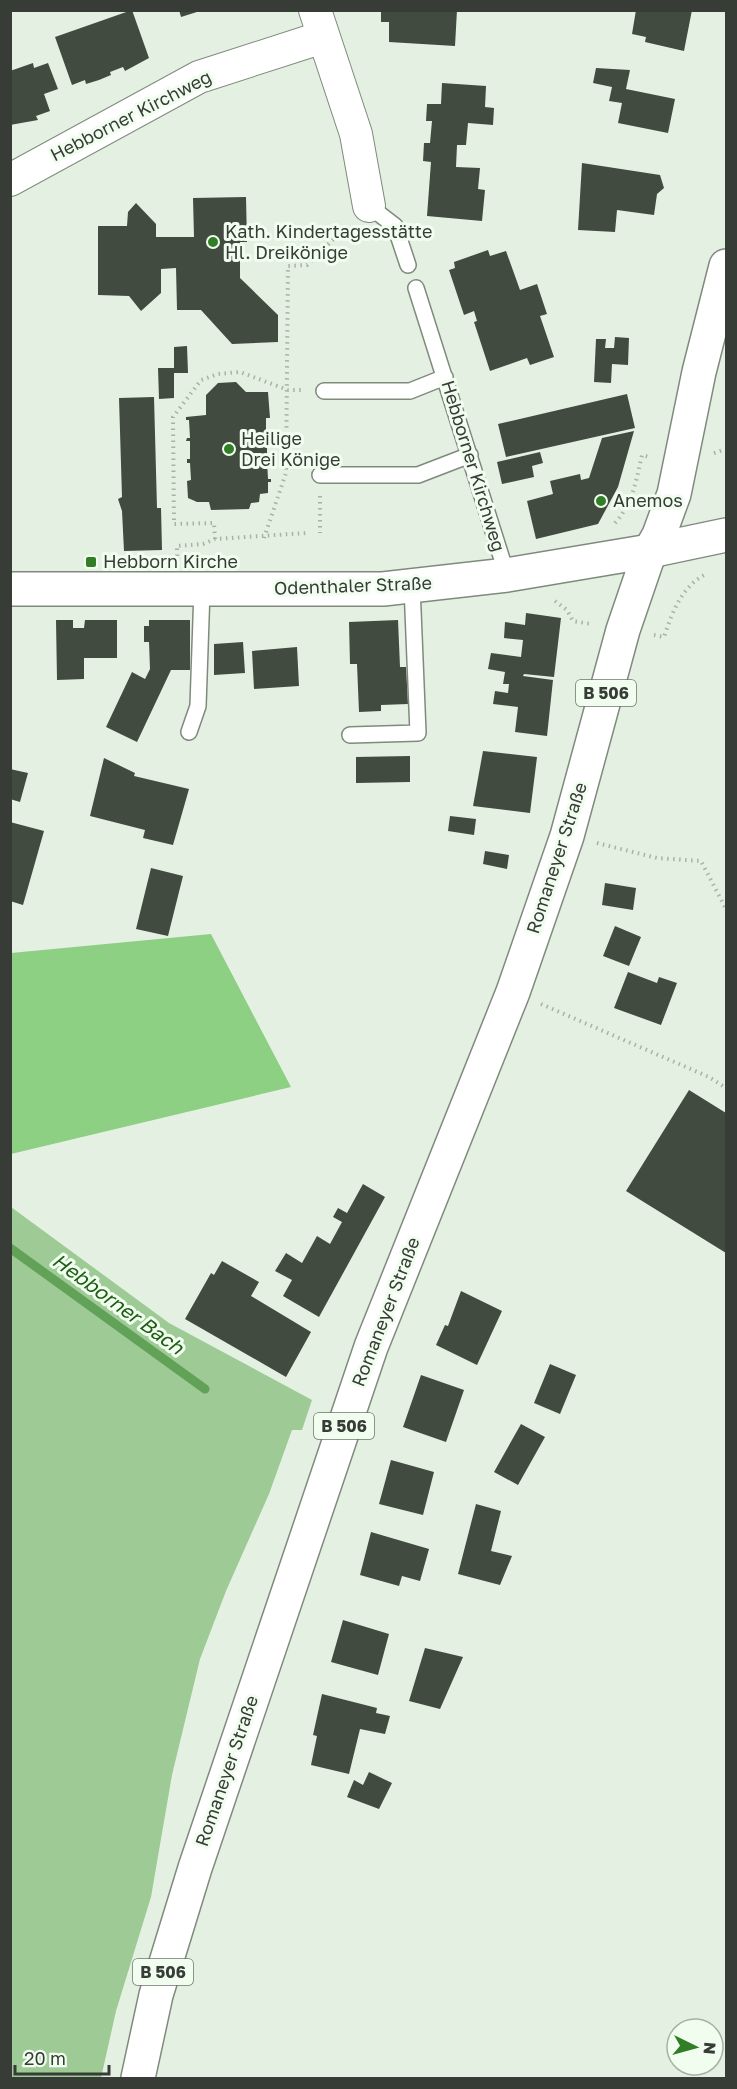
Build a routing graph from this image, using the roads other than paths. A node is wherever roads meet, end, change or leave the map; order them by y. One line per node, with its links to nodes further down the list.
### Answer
1 (319, 24): 2 (street, Hebborner Kirchweg); 3 (street, Hebborner Kirchweg)
2 (10, 180)
3 (369, 206): 4 (lane)
4 (408, 266)
5 (726, 266): 12 (main road, B 506)
6 (416, 288): 7 (lane, Hebborner Kirchweg)
7 (445, 377): 8 (lane); 9 (lane, Hebborner Kirchweg)
8 (324, 391)
9 (470, 455): 10 (lane); 13 (lane, Hebborner Kirchweg)
10 (320, 475)
11 (726, 535): 12 (main road, Odenthaler Straße)
12 (650, 551): 13 (main road, Odenthaler Straße); 19 (main road, Romaneyer Straße / B 506)
13 (507, 575): 14 (main road, Odenthaler Straße)
14 (412, 586): 16 (main road, Odenthaler Straße); 18 (lane)
15 (10, 589): 16 (main road, Odenthaler Straße)
16 (202, 590): 17 (lane)
17 (189, 732)
18 (350, 735)
19 (138, 2079)

